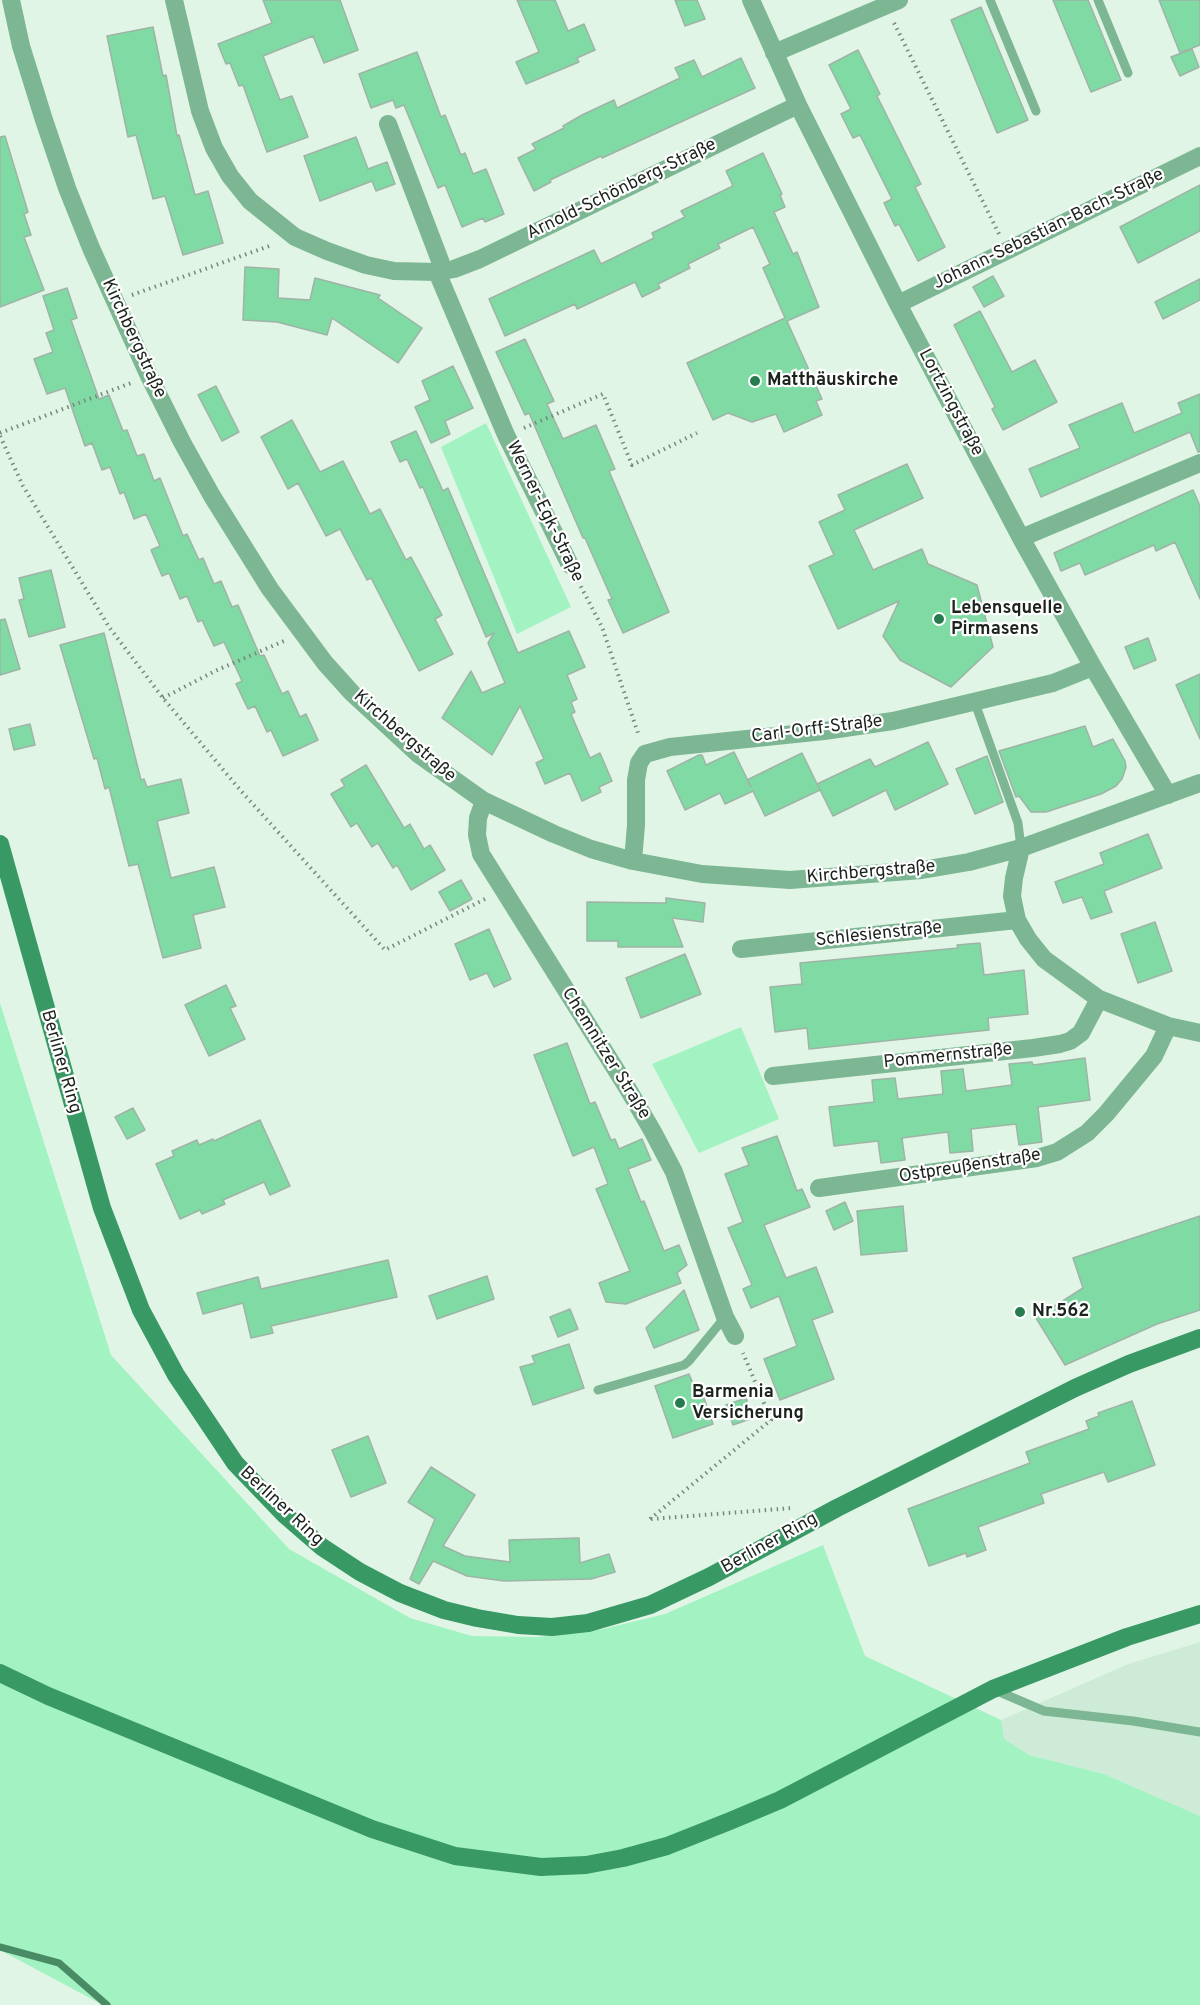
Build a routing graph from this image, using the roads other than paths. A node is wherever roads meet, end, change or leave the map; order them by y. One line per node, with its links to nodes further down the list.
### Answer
1 (11, 0): 22 (street, Kirchbergstraße)
2 (174, 0): 13 (street, Arnold-Schönberg-Straße)
3 (751, 0): 7 (street, Lortzingstraße)
4 (990, 0): 10 (lane)
5 (1098, 0): 8 (lane)
6 (892, 3): 7 (street)
7 (774, 53): 9 (street, Lortzingstraße)
8 (1128, 73)
9 (798, 105): 13 (street, Arnold-Schönberg-Straße); 14 (street, Lortzingstraße)
10 (1036, 111)
11 (388, 124): 13 (street)
12 (1200, 156): 14 (street, Johann-Sebastian-Bach-Straße)
13 (440, 272): 17 (street, Werner-Egk-Straße)
14 (898, 304): 16 (street, Lortzingstraße)
15 (1200, 463): 16 (street)
16 (1021, 538): 18 (street, Lortzingstraße)
17 (570, 565)
18 (1093, 667): 19 (street, Carl-Orff-Straße); 21 (street, Lortzingstraße)
19 (975, 703): 24 (lane); 25 (street, Carl-Orff-Straße)
20 (1200, 783): 21 (street, Kirchbergstraße)
21 (1168, 795): 24 (street, Kirchbergstraße)
22 (484, 801): 25 (street, Kirchbergstraße); 33 (street, Chemnitzer Straße)
23 (0, 844): 35 (street, Berliner Ring)
24 (1020, 848): 25 (street, Kirchbergstraße); 26 (street)
25 (633, 861)
26 (1017, 920): 27 (street, Schlesienstraße); 28 (street)
27 (741, 949)
28 (1099, 999): 29 (street); 31 (street, Pommernstraße)
29 (1168, 1026): 30 (street); 32 (street, Ostpreußenstraße)
30 (1200, 1033)
31 (773, 1076)
32 (819, 1188)
33 (725, 1317): 34 (street, Chemnitzer Straße); 36 (lane)
34 (735, 1336)
35 (1200, 1338)
36 (598, 1390)
37 (1200, 1614): 39 (street)
38 (0, 1673): 39 (street)
39 (993, 1689): 40 (lane)
40 (1200, 1732)

